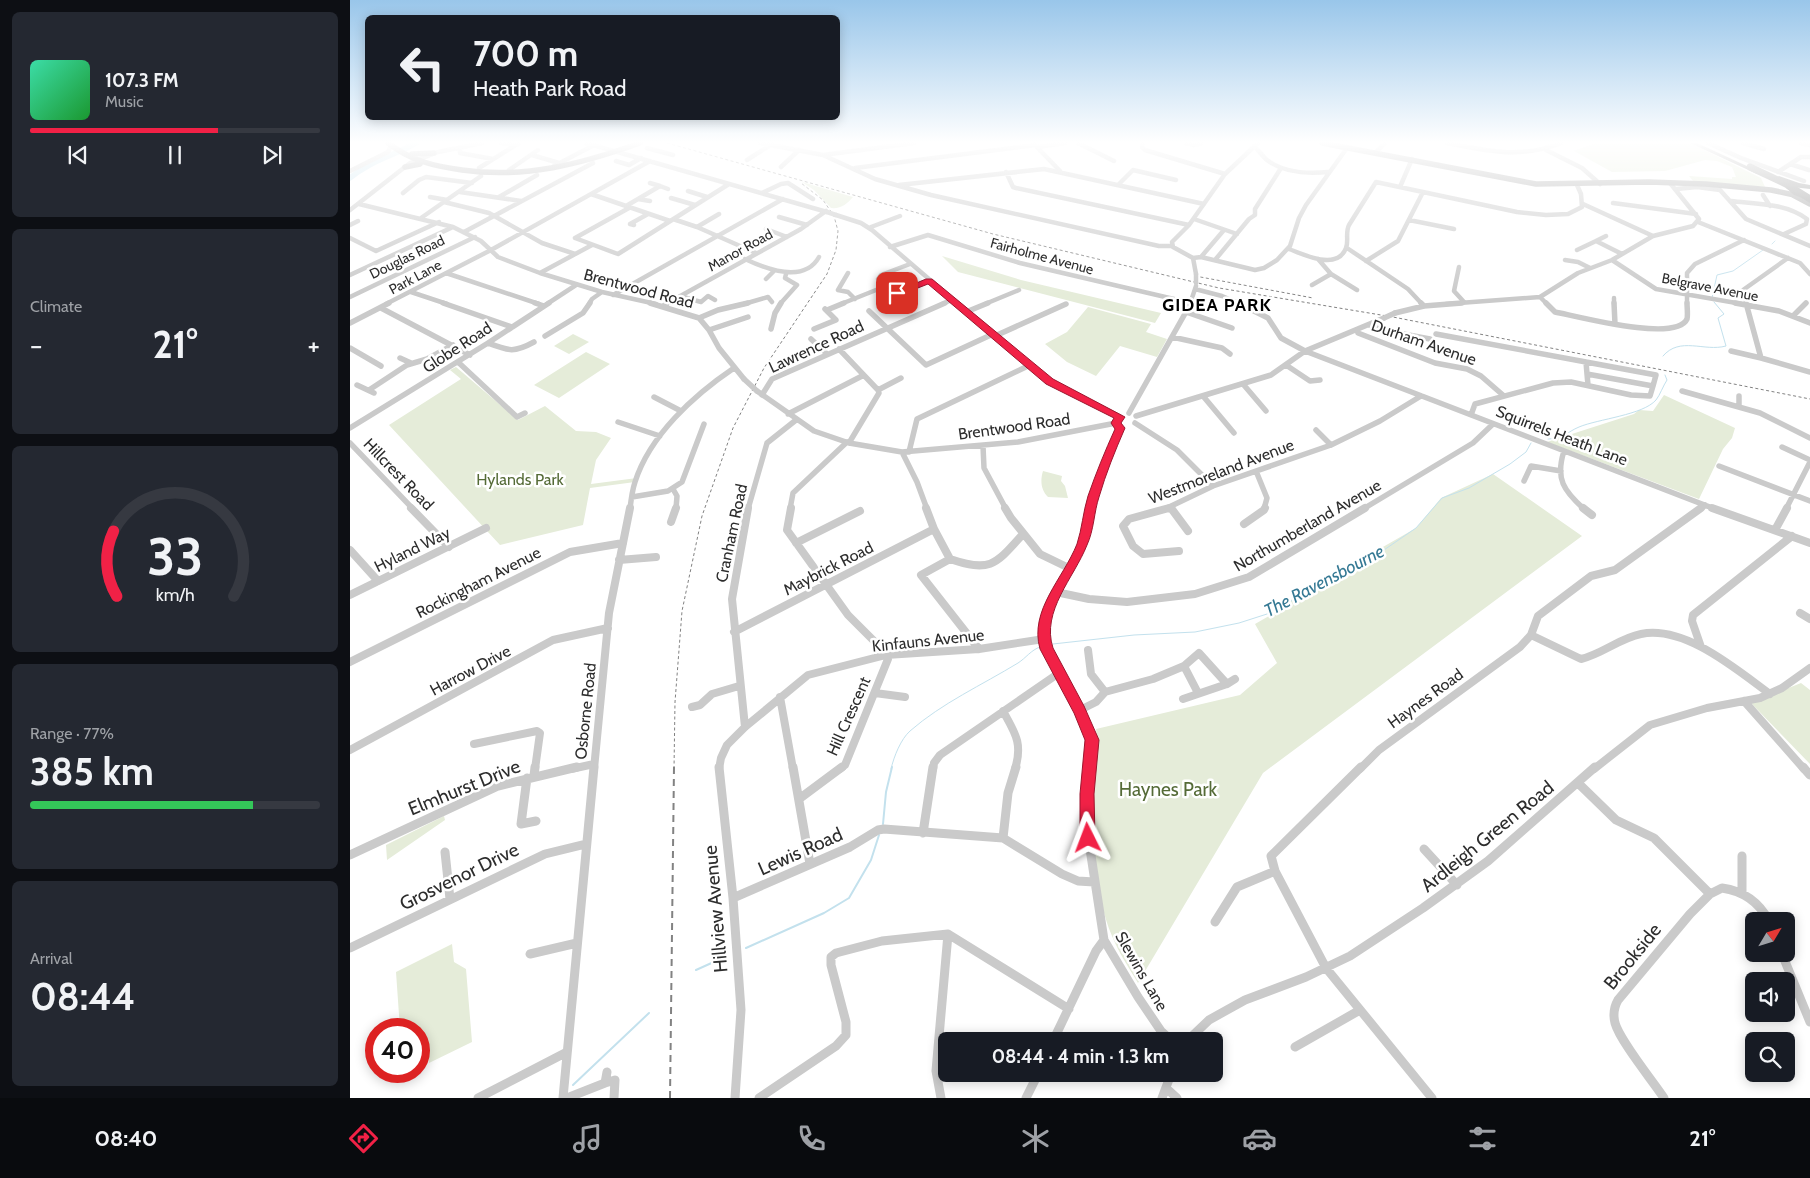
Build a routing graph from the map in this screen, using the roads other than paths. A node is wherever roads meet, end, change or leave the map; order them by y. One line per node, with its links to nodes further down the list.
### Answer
1 (371, 194): 39 (street)
2 (456, 194): 33 (street)
3 (477, 194): 26 (street)
4 (504, 194): 26 (street)
5 (534, 194): 34 (street)
6 (591, 194): 44 (street); 71 (street, Park Lane)
7 (646, 194): 30 (street)
8 (699, 194): 27 (street)
9 (712, 194): 27 (street)
10 (766, 194): 31 (street)
11 (806, 194): 32 (street)
12 (936, 194): 83 (street)
13 (1044, 194): 63 (street)
14 (1160, 194): 40 (street)
15 (1211, 194): 40 (street)
16 (1264, 194): 72 (street)
17 (1314, 194): 87 (street)
18 (1368, 194): 86 (street)
19 (1423, 194): 56 (street)
20 (1433, 194): 41 (street)
21 (1580, 194): 41 (street)
22 (1680, 194): 48 (street)
23 (1725, 194): 36 (street)
24 (1796, 194): 37 (highway)
25 (1763, 195): 43 (street)
26 (499, 197): 34 (street)
27 (708, 197): 42 (street)
28 (430, 198): 33 (street)
29 (671, 198): 42 (street)
30 (638, 199): 35 (street); 44 (street)
31 (783, 199): 46 (street); 74 (street)
32 (813, 199)
33 (445, 201): 49 (street); 53 (street)
34 (521, 201): 49 (street)
35 (650, 201)
36 (1731, 201): 43 (street); 73 (street)
37 (1810, 201)
38 (1613, 203): 48 (street)
39 (359, 204): 45 (street); 53 (street, Brentwood Road)
40 (1204, 204): 54 (street)
41 (1583, 204): 77 (street)
42 (695, 205): 55 (street)
43 (1770, 206): 73 (street)
44 (628, 207): 47 (street); 82 (street)
45 (350, 210)
46 (827, 212): 62 (street, Manor Road); 66 (street, bridge)
47 (648, 214): 55 (street); 60 (street)
48 (1696, 214): 59 (street)
49 (494, 215): 70 (street); 71 (street)
50 (717, 216): 65 (street)
51 (900, 216): 66 (street)
52 (779, 217): 62 (street)
53 (421, 218): 58 (street, Brentwood Road)
54 (1194, 218): 63 (street); 69 (street)
55 (671, 220): 65 (street); 82 (street)
56 (1409, 220): 68 (street); 100 (street)
57 (358, 221): 61 (street)
58 (439, 222): 64 (street, Brentwood Road); 79 (street)
59 (1698, 222): 77 (street); 80 (street)
60 (630, 224)
61 (350, 225)
62 (807, 225): 75 (street, Manor Road)
63 (1188, 226): 83 (street)
64 (453, 227): 70 (street, Brentwood Road); 113 (street)
65 (697, 227): 74 (street)
66 (871, 227): 85 (street)
67 (766, 229): 75 (street)
68 (1454, 229)
69 (1224, 230): 72 (street); 93 (street)
70 (464, 232): 78 (street, Brentwood Road)
71 (523, 232): 88 (street, Park Lane); 91 (street)
72 (1237, 234): 99 (street)
73 (1784, 234): 84 (street)
74 (718, 236): 90 (street); 124 (street)
75 (787, 236): 90 (street, Manor Road)
76 (1606, 236): 81 (street)
77 (1653, 236): 92 (street)
78 (474, 237): 88 (street, Brentwood Road); 127 (street, Douglas Road)
79 (350, 238)
80 (1744, 240): 96 (street); 126 (street)
81 (1596, 241): 89 (street); 92 (street)
82 (592, 245): 91 (street)
83 (1172, 246): 95 (street)
84 (1810, 246)
85 (890, 248): 103 (street); 135 (street, Fairholme Avenue)
86 (1347, 248): 98 (street); 100 (street)
87 (1288, 249): 98 (street); 99 (street)
88 (491, 250): 108 (street, Park Lane); 109 (street, Brentwood Road)
89 (1577, 250)
90 (756, 253): 97 (street, Manor Road)
91 (575, 254): 109 (street)
92 (1622, 254): 102 (street)
93 (1201, 256): 95 (street); 99 (street)
94 (818, 257): 110 (street)
95 (1193, 258): 119 (street, bridge)
96 (1788, 258): 107 (street); 138 (street)
97 (745, 259): 106 (street); 125 (street, Manor Road)
98 (1318, 259): 112 (street)
99 (1215, 260)
100 (1366, 260): 141 (street)
101 (1565, 260): 105 (street)
102 (1612, 260): 105 (street); 126 (street, Belgrave Avenue)
103 (910, 264): 115 (street); 118 (street)
104 (1459, 267): 134 (street)
105 (1590, 268): 128 (street)
106 (774, 271): 110 (street); 114 (street)
107 (1809, 271)
108 (446, 273): 122 (street, Park Lane); 139 (street)
109 (540, 274): 116 (street, Brentwood Road)
110 (786, 274): 157 (street)
111 (848, 274): 130 (street)
112 (1331, 274): 117 (street); 121 (street)
113 (350, 275)
114 (766, 279)
115 (929, 280): 118 (street); 132 (street)
116 (576, 285): 123 (street, Brentwood Road); 139 (street, Globe Road)
117 (1312, 285)
118 (886, 286): 130 (street)
119 (1196, 286): 135 (street); 171 (street, Squirrels Heath Lane)
120 (1018, 290): 144 (street)
121 (1358, 290)
122 (411, 292): 142 (street, Park Lane); 153 (street)
123 (602, 292): 124 (street, Brentwood Road); 162 (street)
124 (613, 295): 140 (street, Brentwood Road)
125 (680, 296): 131 (street); 140 (street, Manor Road)
126 (1686, 296): 138 (street, Belgrave Avenue); 152 (street)
127 (350, 297)
128 (1540, 298): 134 (street); 152 (street)
129 (1614, 298): 152 (street)
130 (855, 299): 154 (street)
131 (715, 300)
132 (952, 300): 144 (street); 155 (street, Lawrence Road)
133 (772, 302): 148 (street)
134 (1464, 302): 141 (street)
135 (1192, 303): 145 (street)
136 (1806, 303): 146 (street)
137 (1066, 304): 161 (street)
138 (1745, 305): 146 (street, Belgrave Avenue); 177 (street)
139 (544, 306): 153 (street, Globe Road)
140 (662, 306): 148 (street, Brentwood Road)
141 (1424, 306): 151 (street, bridge)
142 (381, 308): 149 (street, Park Lane); 168 (street)
143 (869, 311): 155 (street)
144 (966, 312): 161 (street)
145 (1186, 312): 156 (street); 163 (street)
146 (1792, 316): 150 (street, Belgrave Avenue)
147 (748, 317): 158 (street)
148 (699, 318): 158 (street, Brentwood Road)
149 (350, 322)
150 (1810, 323)
151 (1369, 324): 165 (street); 171 (street)
152 (1615, 324)
153 (512, 327): 167 (street, Globe Road)
154 (817, 327)
155 (887, 328): 161 (street); 170 (street, Lawrence Road)
156 (1232, 328)
157 (771, 329)
158 (709, 330): 183 (street, Brentwood Road)
159 (1358, 333): 199 (street, Durham Avenue)
160 (1436, 334): 179 (street)
161 (994, 335): 181 (street)
162 (545, 336)
163 (1172, 337): 174 (street); 206 (street)
164 (811, 339): 173 (street)
165 (1430, 339)
166 (534, 342): 167 (street)
167 (488, 343): 175 (street, Globe Road)
168 (453, 345): 175 (street); 180 (street)
169 (350, 348): 185 (street)
170 (839, 349): 173 (street, Lawrence Road); 187 (street)
171 (1305, 351): 182 (street); 198 (street, Squirrels Heath Lane)
172 (1731, 352): 177 (street)
173 (827, 354): 196 (street, Lawrence Road)
174 (1230, 354)
175 (470, 355): 178 (street, Globe Road)
176 (400, 358): 180 (street)
177 (1760, 358): 184 (street)
178 (458, 362): 205 (street); 217 (street, Globe Road)
179 (1586, 362): 186 (street); 193 (street)
180 (411, 363): 185 (street)
181 (1030, 365): 209 (street); 229 (street)
182 (1286, 365): 189 (street); 190 (street)
183 (734, 368): 196 (street, Brentwood Road, bridge); 203 (street, Osborne Road)
184 (1810, 372)
185 (396, 373): 191 (street)
186 (1587, 374): 192 (street); 193 (street)
187 (864, 375): 194 (street); 207 (street)
188 (900, 378): 194 (street)
189 (1320, 380)
190 (1243, 384): 197 (street); 204 (street)
191 (357, 385)
192 (1588, 386): 193 (street); 199 (street)
193 (1653, 386)
194 (878, 390): 223 (street)
195 (1682, 391): 202 (street)
196 (759, 393): 207 (street, Brentwood Road)
197 (1203, 396): 211 (street); 220 (street)
198 (1422, 396): 208 (street, Squirrels Heath Lane); 225 (street, Westmoreland Avenue)
199 (1504, 396): 208 (street)
200 (1739, 396): 202 (street)
201 (654, 397): 203 (street)
202 (1739, 406): 222 (street)
203 (681, 411): 221 (street, Osborne Road)
204 (1266, 411)
205 (525, 413)
206 (1129, 413): 209 (street); 211 (street)
207 (788, 414): 210 (street, Brentwood Road)
208 (1470, 415): 214 (street, Squirrels Heath Lane)
209 (1120, 417): 216 (street, Slewins Lane)
210 (796, 420): 223 (street, Brentwood Road); 269 (street, Cranham Road)
211 (1136, 420): 216 (street); 235 (street)
212 (618, 422): 215 (street)
213 (704, 424): 236 (street)
214 (1493, 424): 228 (street, Squirrels Heath Lane); 264 (street, Northumberland Avenue)
215 (627, 425): 219 (street); 221 (street)
216 (1123, 427): 226 (street, Brentwood Road); 261 (street, Slewins Lane)
217 (350, 428)
218 (1316, 430): 225 (street)
219 (620, 431)
220 (1234, 433)
221 (660, 436): 238 (street, Osborne Road)
222 (1810, 438)
223 (848, 442): 229 (street, Brentwood Road); 253 (street)
224 (350, 443): 255 (street, Hillcrest Road)
225 (1330, 445): 232 (street, Westmoreland Avenue)
226 (983, 446): 229 (street, Brentwood Road); 250 (street)
227 (1782, 447): 230 (street)
228 (1564, 451): 233 (street); 240 (street, Squirrels Heath Lane)
229 (905, 452): 247 (street)
230 (1810, 461): 237 (street)
231 (1719, 466): 237 (street)
232 (1256, 471): 235 (street, Westmoreland Avenue); 245 (street)
233 (1561, 471): 234 (street); 243 (street)
234 (1524, 481)
235 (1213, 486): 241 (street, Westmoreland Avenue)
236 (673, 489): 238 (street); 244 (street)
237 (1794, 494): 239 (street); 248 (street)
238 (632, 497): 252 (street, Osborne Road)
239 (1810, 501)
240 (1705, 505): 248 (street, Squirrels Heath Lane); 271 (street, Haynes Road)
241 (1171, 507): 249 (street); 257 (street, Westmoreland Avenue)
242 (860, 511): 253 (street)
243 (1592, 515)
244 (671, 522)
245 (1244, 524)
246 (486, 528): 255 (street, Hyland Way)
247 (934, 529): 259 (street); 263 (street, Maybrick Road)
248 (1775, 530): 251 (street, Squirrels Heath Lane)
249 (1188, 531)
250 (1023, 534): 259 (street); 261 (street)
251 (1792, 536): 254 (street, Squirrels Heath Lane); 270 (street)
252 (623, 543): 260 (street, Osborne Road); 278 (street, Rockingham Avenue)
253 (796, 543): 263 (street)
254 (1810, 543)
255 (449, 547): 262 (street, Hyland Way)
256 (350, 550): 262 (street)
257 (1179, 550)
258 (656, 557): 260 (street)
259 (950, 559): 275 (street)
260 (619, 560): 268 (street, Osborne Road)
261 (1071, 569): 264 (street, Slewins Lane)
262 (378, 581): 265 (street, Hyland Way)
263 (825, 585): 269 (street, Maybrick Road); 277 (street)
264 (1056, 592): 272 (street, Slewins Lane)
265 (350, 595)
266 (1800, 613): 267 (street)
267 (1810, 619)
268 (608, 628): 298 (street, Harrow Drive); 299 (street, Osborne Road)
269 (734, 632): 284 (street, Cranham Road)
270 (1696, 632): 273 (street); 274 (street)
271 (1531, 634): 273 (street); 313 (street, Haynes Road)
272 (1044, 639): 275 (street, Kinfauns Avenue); 281 (street, Slewins Lane)
273 (1686, 640): 274 (street)
274 (1701, 646): 288 (street)
275 (979, 649): 277 (street, Kinfauns Avenue)
276 (1088, 650): 285 (street)
277 (886, 655): 286 (street, Hill Crescent); 289 (street, Kinfauns Avenue)
278 (350, 662)
279 (1184, 666): 283 (street); 285 (street); 287 (street)
280 (1810, 668): 288 (street, Ardleigh Green Road)
281 (1059, 673): 294 (street, Slewins Lane); 295 (street)
282 (1235, 679): 283 (street)
283 (1227, 684): 287 (street)
284 (740, 686): 293 (street); 296 (street, Cranham Road)
285 (1105, 692): 294 (street)
286 (875, 693): 290 (street); 303 (street, Hill Crescent)
287 (1198, 693): 291 (street)
288 (1770, 694): 292 (street, Ardleigh Green Road)
289 (780, 697): 296 (street, Kinfauns Avenue); 303 (street)
290 (905, 697)
291 (1182, 699)
292 (1744, 701): 300 (street); 302 (street, Ardleigh Green Road)
293 (692, 707)
294 (1080, 710): 314 (street, Slewins Lane)
295 (1003, 711): 305 (street); 306 (street)
296 (745, 727): 318 (street, Hillview Avenue)
297 (474, 744): 301 (street)
298 (350, 750)
299 (594, 764): 301 (street, Elmhurst Drive); 307 (street, Osborne Road)
300 (1810, 775)
301 (531, 777): 304 (street); 310 (street, Elmhurst Drive)
302 (1578, 783): 315 (street, Ardleigh Green Road); 317 (street)
303 (799, 800): 312 (street)
304 (536, 821)
305 (923, 834): 306 (street); 312 (street, Lewis Road)
306 (1002, 838): 314 (street)
307 (586, 844): 319 (street, Grosvenor Drive); 324 (street, Osborne Road)
308 (1424, 850): 315 (street)
309 (445, 852): 319 (street)
310 (350, 855)
311 (1742, 856): 316 (street)
312 (810, 864): 318 (street, Lewis Road)
313 (1274, 871): 321 (street); 328 (street)
314 (1094, 882): 323 (street, Slewins Lane)
315 (1457, 885): 328 (street, Ardleigh Green Road)
316 (1742, 893): 317 (street); 320 (street)
317 (1710, 894): 348 (street, Brookside)
318 (733, 898): 342 (street, Hillview Avenue)
319 (450, 900): 325 (street, Grosvenor Drive)
320 (1762, 912)
321 (1216, 922)
322 (948, 934): 329 (street); 343 (street); 344 (street)
323 (1104, 940): 329 (street); 333 (street, Slewins Lane)
324 (577, 943): 326 (street); 336 (street, Osborne Road)
325 (350, 948)
326 (530, 954)
327 (1785, 962): 331 (street)
328 (1326, 968): 330 (street); 334 (street, Ardleigh Green Road)
329 (1068, 1009): 332 (street)
330 (1360, 1010): 335 (street); 347 (street)
331 (1810, 1022)
332 (1057, 1032)
333 (1162, 1032)
334 (1196, 1032)
335 (1295, 1047)
336 (567, 1052): 339 (street); 340 (street, Osborne Road)
337 (1034, 1082): 345 (street)
338 (1164, 1093): 346 (street)
339 (478, 1098)
340 (565, 1098): 341 (street)
341 (614, 1098)
342 (735, 1098)
343 (759, 1098)
344 (940, 1098)
345 (1026, 1098)
346 (1177, 1098)
347 (1432, 1098)
348 (1664, 1098)

